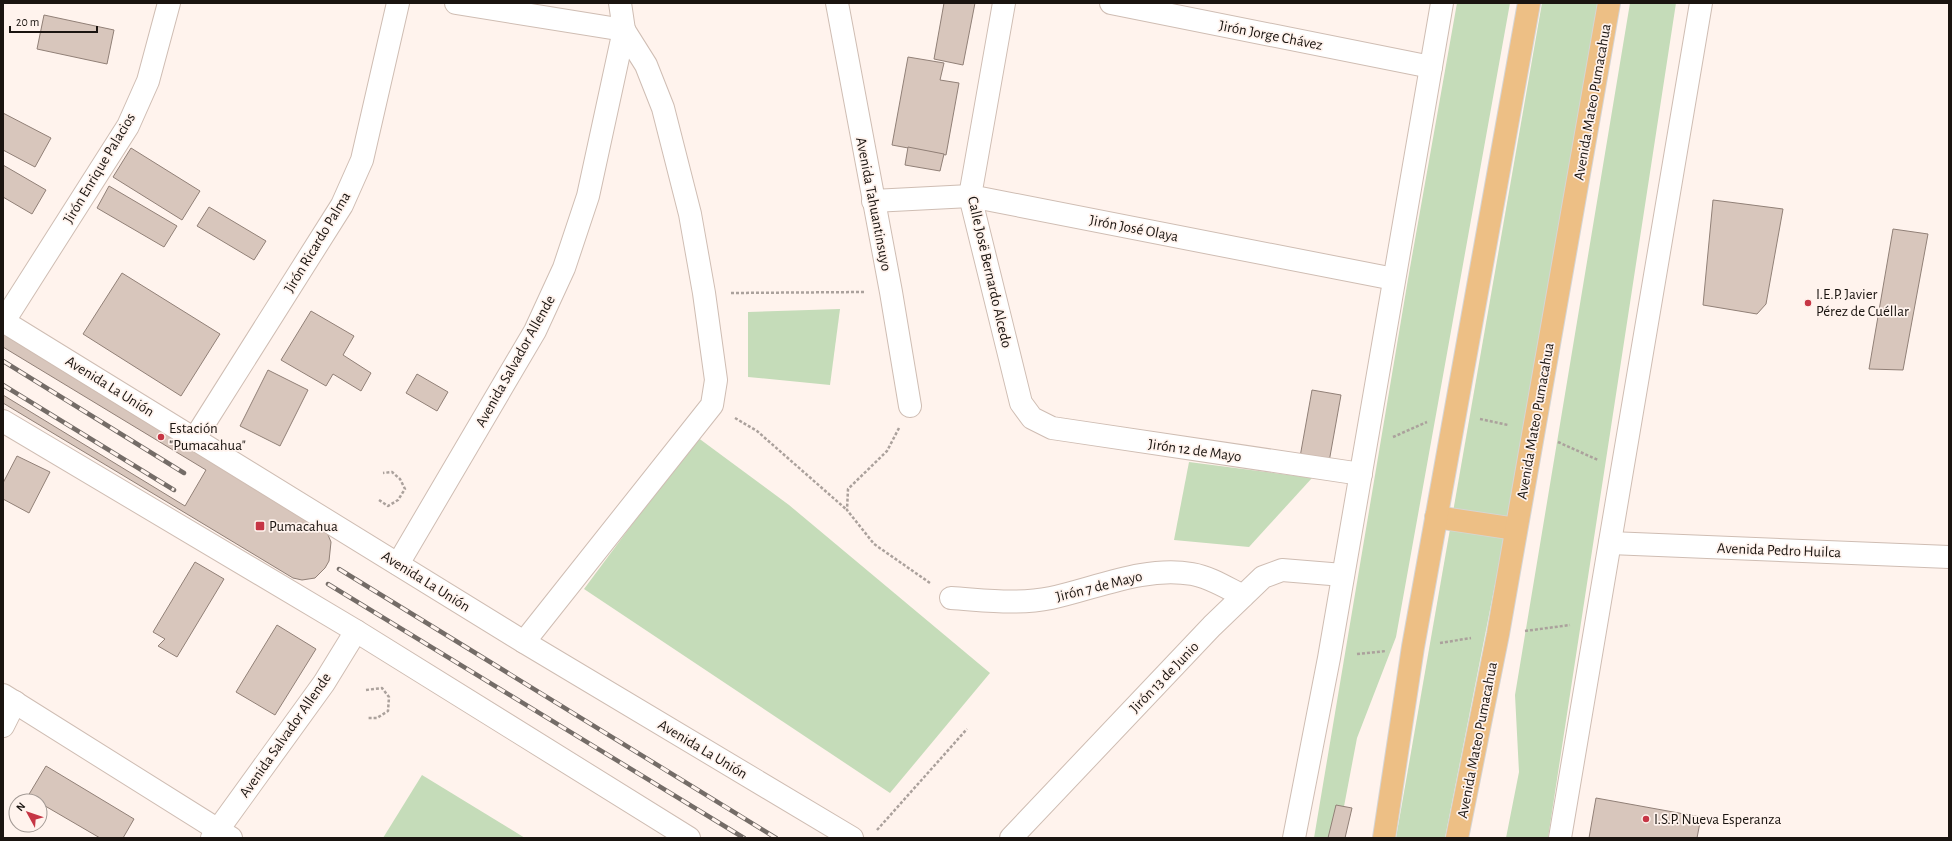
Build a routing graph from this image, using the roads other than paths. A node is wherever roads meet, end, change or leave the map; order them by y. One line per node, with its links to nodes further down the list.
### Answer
1 (169, 3): 17 (street, Jirón Enrique Palacios)
2 (398, 3): 21 (street, Jirón Ricardo Palma)
3 (456, 3): 12 (street)
4 (620, 3): 12 (street, Avenida Salvador Allende)
5 (837, 3): 15 (street, Avenida Tahuantinsuyo)
6 (1004, 3): 14 (street, Calle Josë Bernardo Alcedo)
7 (1111, 3): 13 (street, Jirón Jorge Chávez)
8 (1442, 3): 13 (street)
9 (1529, 3): 23 (main road)
10 (1610, 3): 24 (main road, Avenida Mateo Pumacahua)
11 (1701, 3): 25 (street)
12 (624, 30): 27 (street, Avenida Salvador Allende); 32 (street)
13 (1431, 67): 16 (street)
14 (970, 196): 15 (street, Jirón José Olaya); 16 (street, Jirón José Olaya); 19 (street, Calle Josë Bernardo Alcedo)
15 (873, 200): 18 (street, Avenida Tahuantinsuyo)
16 (1394, 279): 22 (street)
17 (3, 321): 21 (street, Avenida La Unión)
18 (910, 406)
19 (1032, 418): 22 (street, Jirón 12 de Mayo)
20 (3, 421): 31 (street)
21 (195, 438): 27 (street, Avenida La Unión)
22 (1360, 474): 28 (street)
23 (1436, 517): 24 (main road); 40 (main road)
24 (1516, 529): 41 (main road, Avenida Mateo Pumacahua)
25 (1610, 543): 26 (street, Avenida Pedro Huilca); 42 (street)
26 (1949, 557)
27 (398, 564): 32 (street, Avenida La Unión)
28 (1343, 575): 29 (street, Jirón 13 de Junio); 39 (street)
29 (1242, 596): 30 (street, Jirón 7 de Mayo); 38 (street, Jirón 13 de Junio)
30 (951, 598)
31 (356, 631): 35 (street, Avenida Salvador Allende); 36 (street)
32 (524, 642): 37 (street, Avenida La Unión)
33 (9, 698): 34 (street); 35 (street)
34 (3, 726)
35 (220, 835)
36 (689, 838)
37 (852, 838)
38 (1011, 838)
39 (1294, 838)
40 (1384, 838)
41 (1457, 838)
42 (1560, 838)

